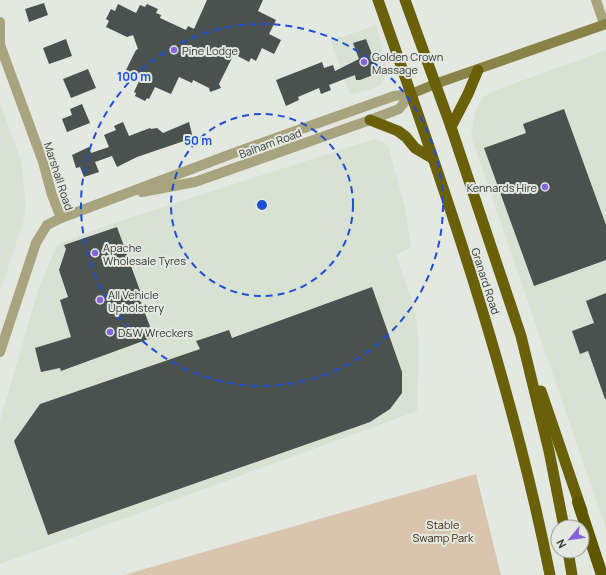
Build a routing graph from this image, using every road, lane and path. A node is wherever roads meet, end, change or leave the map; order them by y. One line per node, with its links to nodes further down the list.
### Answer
1 (378, 0): 9 (highway, Granard Road)
2 (405, 0): 8 (highway, Granard Road)
3 (596, 0): 5 (street)
4 (0, 22): 6 (street, Marshall Road)
5 (605, 24): 7 (main road, Balham Road)
6 (0, 44): 14 (street, Marshall Road)
7 (478, 70): 8 (main road, Balham Road); 11 (highway)
8 (435, 84): 9 (main road, Balham Road); 11 (highway, Granard Road)
9 (412, 94): 10 (street, Balham Road); 12 (highway, Granard Road); 13 (street, Balham Road)
10 (370, 120): 12 (highway); 13 (street, Balham Road)
11 (451, 127): 15 (highway, Granard Road)
12 (432, 158): 19 (highway, Granard Road)
13 (128, 193): 14 (street, Balham Road)
14 (61, 218): 16 (street, Marshall Road)
15 (521, 336): 17 (highway); 18 (highway, Granard Road)
16 (0, 352)
17 (578, 502): 24 (highway); 25 (highway)
18 (562, 519)
19 (539, 524): 21 (highway); 22 (highway, Granard Road)
20 (569, 559): 23 (highway)
21 (544, 575)
22 (550, 575)
23 (572, 575)
24 (602, 575)
25 (606, 575)

